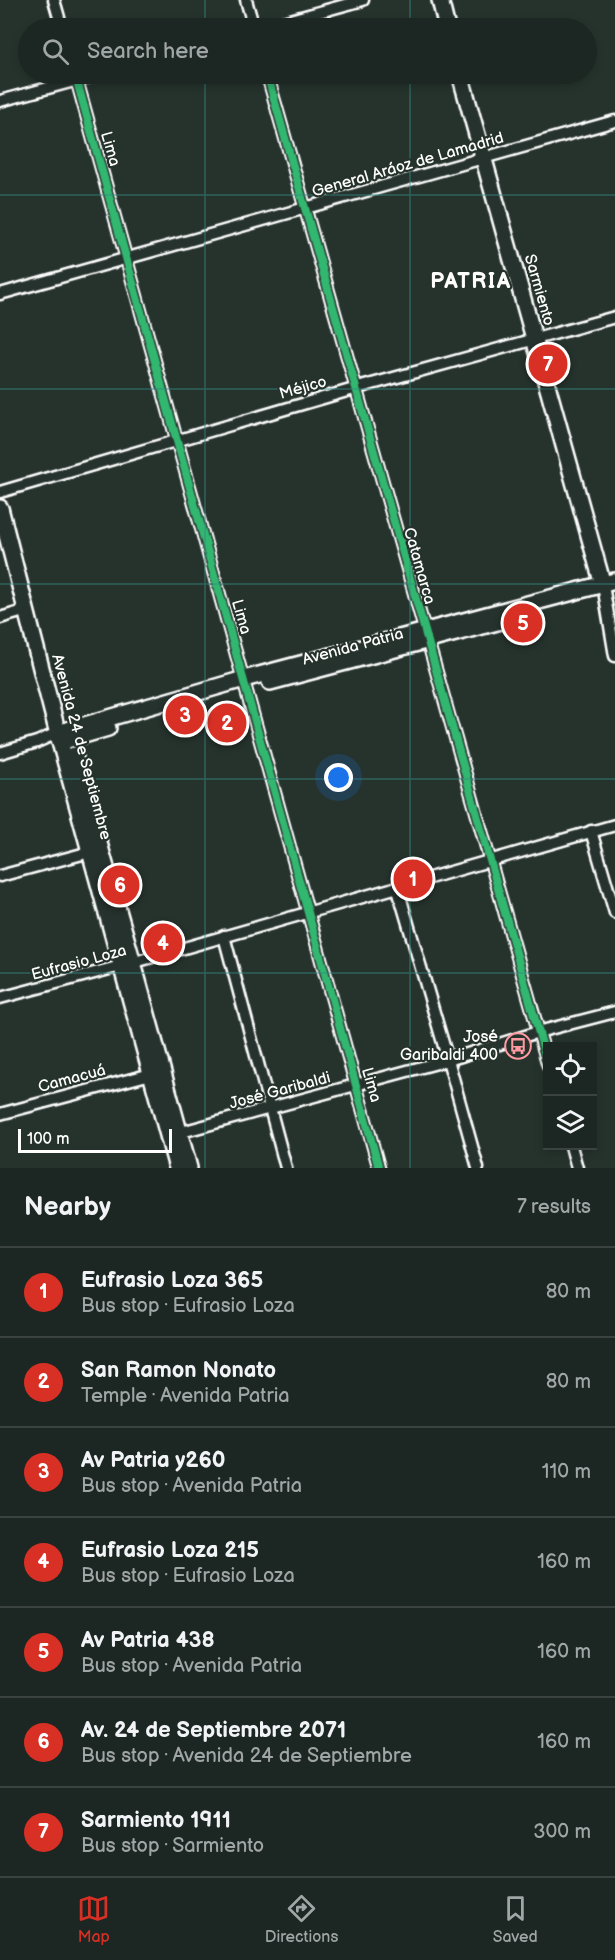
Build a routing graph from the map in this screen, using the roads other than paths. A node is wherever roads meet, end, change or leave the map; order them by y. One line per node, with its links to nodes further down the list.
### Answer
1 (54, 0): 5 (street)
2 (246, 0): 6 (street)
3 (363, 0): 7 (street)
4 (440, 0): 8 (main road)
5 (59, 18)
6 (251, 18)
7 (297, 18)
8 (444, 18)
9 (54, 84): 13 (street)
10 (78, 84): 17 (street, Lima)
11 (270, 84): 16 (street, Catamarca)
12 (463, 84): 15 (main road, Sarmiento)
13 (0, 101)
14 (615, 121): 15 (street, General Aráoz de Lamadrid)
15 (484, 158): 16 (street, General Aráoz de Lamadrid); 20 (main road, Sarmiento)
16 (305, 208): 17 (street, General Aráoz de Lamadrid); 21 (street, Catamarca)
17 (127, 259): 18 (street, General Aráoz de Lamadrid); 22 (street, Lima)
18 (0, 294)
19 (615, 316): 20 (street, Méjico)
20 (534, 339): 21 (street, Méjico); 25 (main road, Sarmiento)
21 (354, 389): 22 (street, Méjico); 28 (street, Catamarca)
22 (177, 440): 23 (street, Méjico); 30 (street, Lima)
23 (0, 492)
24 (0, 508): 26 (main road, Avenida 24 de Septiembre)
25 (609, 587): 28 (main road, Avenida Patria); 29 (street, Sarmiento)
26 (27, 610): 27 (street); 31 (main road, Avenida 24 de Septiembre)
27 (0, 618)
28 (425, 636): 30 (main road, Avenida Patria); 36 (street, Catamarca)
29 (615, 656)
30 (245, 683): 31 (main road, Avenida Patria); 39 (street, Lima)
31 (63, 736): 32 (street, Avenida Patria); 35 (main road, Avenida 24 de Septiembre); 42 (main road, Avenida 24 de Septiembre)
32 (0, 753)
33 (615, 825): 34 (street, Eufrasio Loza)
34 (591, 831): 36 (street, Eufrasio Loza); 40 (street)
35 (90, 852): 37 (street); 42 (main road, Avenida 24 de Septiembre)
36 (489, 861): 38 (street, Eufrasio Loza); 45 (street, Catamarca)
37 (0, 876)
38 (396, 886): 39 (street, Eufrasio Loza); 47 (street)
39 (308, 912): 41 (street, Eufrasio Loza); 49 (street, Lima)
40 (615, 913)
41 (225, 936): 42 (street, Eufrasio Loza); 50 (street)
42 (128, 965): 43 (street, Eufrasio Loza); 48 (main road, Avenida 24 de Septiembre); 52 (main road, Avenida 24 de Septiembre)
43 (0, 998)
44 (615, 1012): 45 (street, José Garibaldi)
45 (538, 1032): 46 (street, Catamarca); 47 (street, José Garibaldi)
46 (543, 1048)
47 (448, 1060): 49 (street, José Garibaldi); 58 (street)
48 (151, 1074): 51 (street, Camacuá); 52 (main road, Avenida 24 de Septiembre)
49 (357, 1085): 50 (street, José Garibaldi); 57 (street, Lima)
50 (271, 1108): 52 (street, José Garibaldi); 56 (street)
51 (0, 1114)
52 (174, 1134): 54 (main road, Avenida 24 de Septiembre); 55 (main road, Avenida 24 de Septiembre)
53 (572, 1150): 59 (street)
54 (177, 1168)
55 (189, 1168)
56 (286, 1168)
57 (380, 1168)
58 (478, 1168)
59 (577, 1168)

